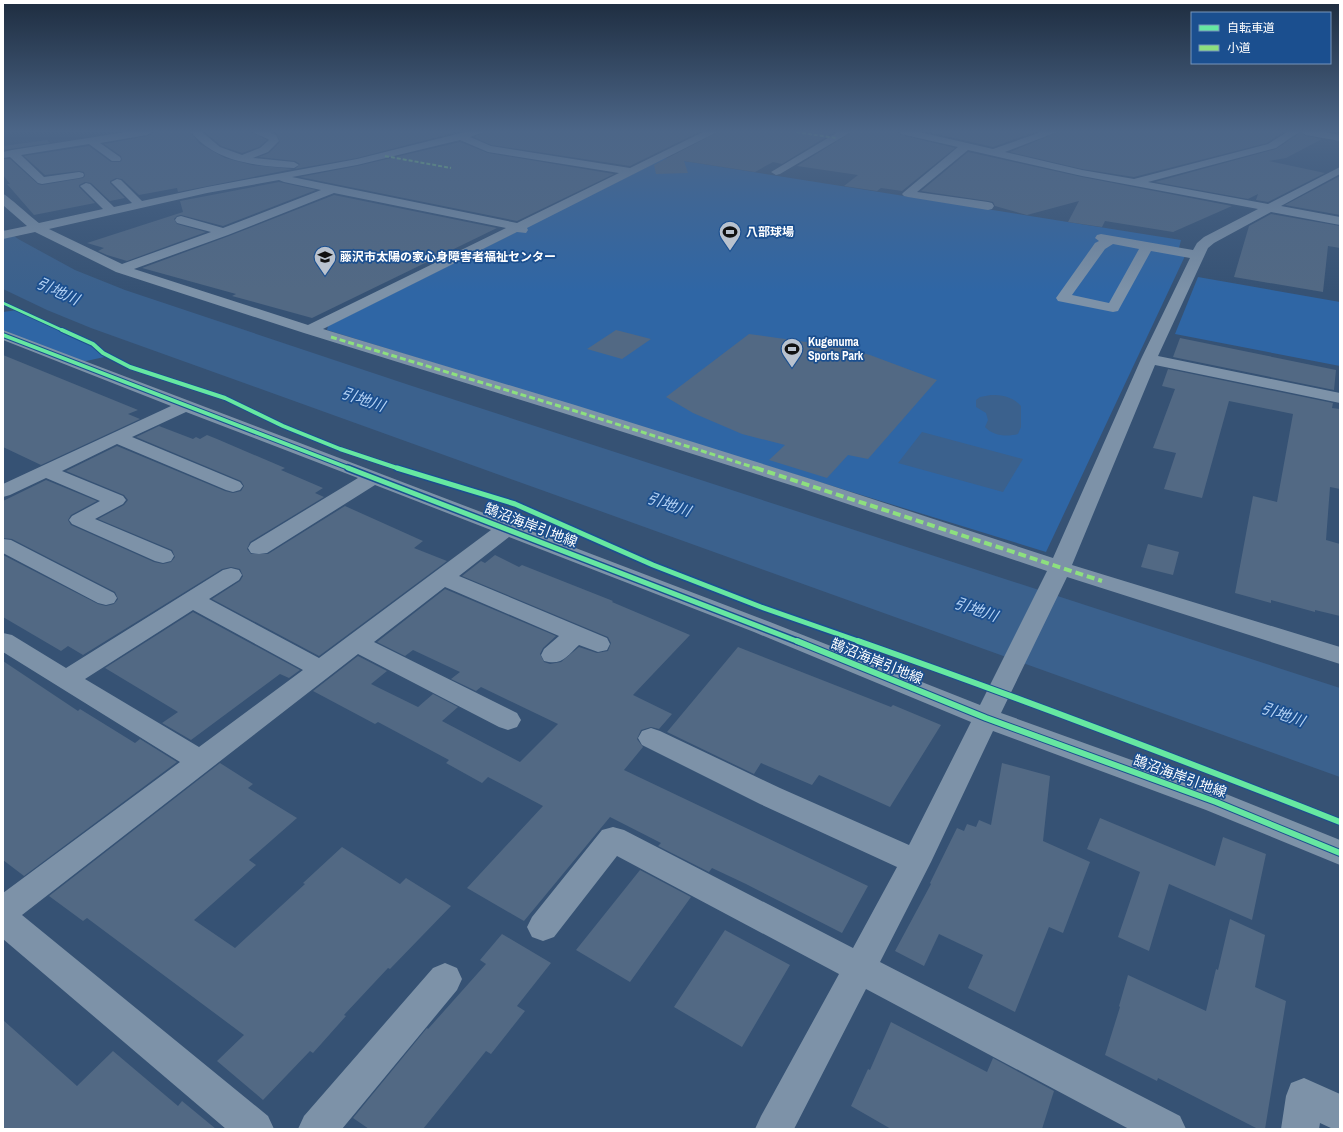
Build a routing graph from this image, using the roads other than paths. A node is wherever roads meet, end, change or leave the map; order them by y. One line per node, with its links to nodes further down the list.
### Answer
1 (121, 185): 11 (street)
2 (236, 185): 11 (street)
3 (312, 185): 9 (street)
4 (605, 185): 18 (street)
5 (919, 185): 12 (street)
6 (1147, 185): 13 (street)
7 (1313, 185): 13 (street)
8 (86, 186): 14 (street)
9 (333, 189): 18 (street); 19 (street)
10 (3, 197): 17 (street)
11 (140, 205): 14 (street)
12 (988, 206)
13 (1270, 208): 16 (street); 23 (street)
14 (112, 211): 17 (street)
15 (181, 220): 19 (street)
16 (1340, 221)
17 (36, 227): 20 (street); 24 (street)
18 (518, 227): 21 (street); 25 (street)
19 (224, 232): 24 (street)
20 (4, 234)
21 (534, 234)
22 (1147, 246): 22 (street); 23 (street)
23 (1198, 255): 27 (street)
24 (121, 269): 25 (street)
25 (309, 330): 41 (street)
26 (4, 336): 29 (street, 鵠沼海岸引地線)
27 (1149, 359): 28 (street); 41 (street)
28 (1340, 398)
29 (186, 405): 30 (street); 32 (street, 鵠沼海岸引地線)
30 (116, 437): 31 (street); 33 (street)
31 (46, 471): 34 (street); 38 (street)
32 (374, 477): 35 (street, 鵠沼海岸引地線); 37 (street)
33 (233, 486)
34 (3, 491)
35 (506, 529): 40 (street); 52 (street, 鵠沼海岸引地線)
36 (3, 545): 42 (street)
37 (259, 548)
38 (163, 556)
39 (231, 575): 43 (street)
40 (442, 577): 44 (street); 46 (street)
41 (1056, 577): 49 (street); 52 (street)
42 (106, 598)
43 (192, 600): 50 (street); 51 (street)
44 (576, 634): 47 (street); 48 (street)
45 (3, 641): 51 (street)
46 (356, 642): 50 (street); 53 (street)
47 (598, 644)
48 (553, 655)
49 (1340, 656)
50 (320, 669): 55 (street)
51 (66, 680): 55 (street)
52 (992, 704): 56 (street, 鵠沼海岸引地線); 57 (street)
53 (508, 720)
54 (651, 738): 57 (street)
55 (200, 761): 58 (street)
56 (1340, 853)
57 (916, 862): 61 (street)
58 (3, 910)
59 (3, 919): 64 (street)
60 (543, 926): 61 (street)
61 (859, 968): 66 (street); 67 (street)
62 (445, 979): 65 (street)
63 (1340, 1113): 68 (street)
64 (255, 1129)
65 (317, 1129)
66 (774, 1129)
67 (1167, 1129)
68 (1300, 1129)

